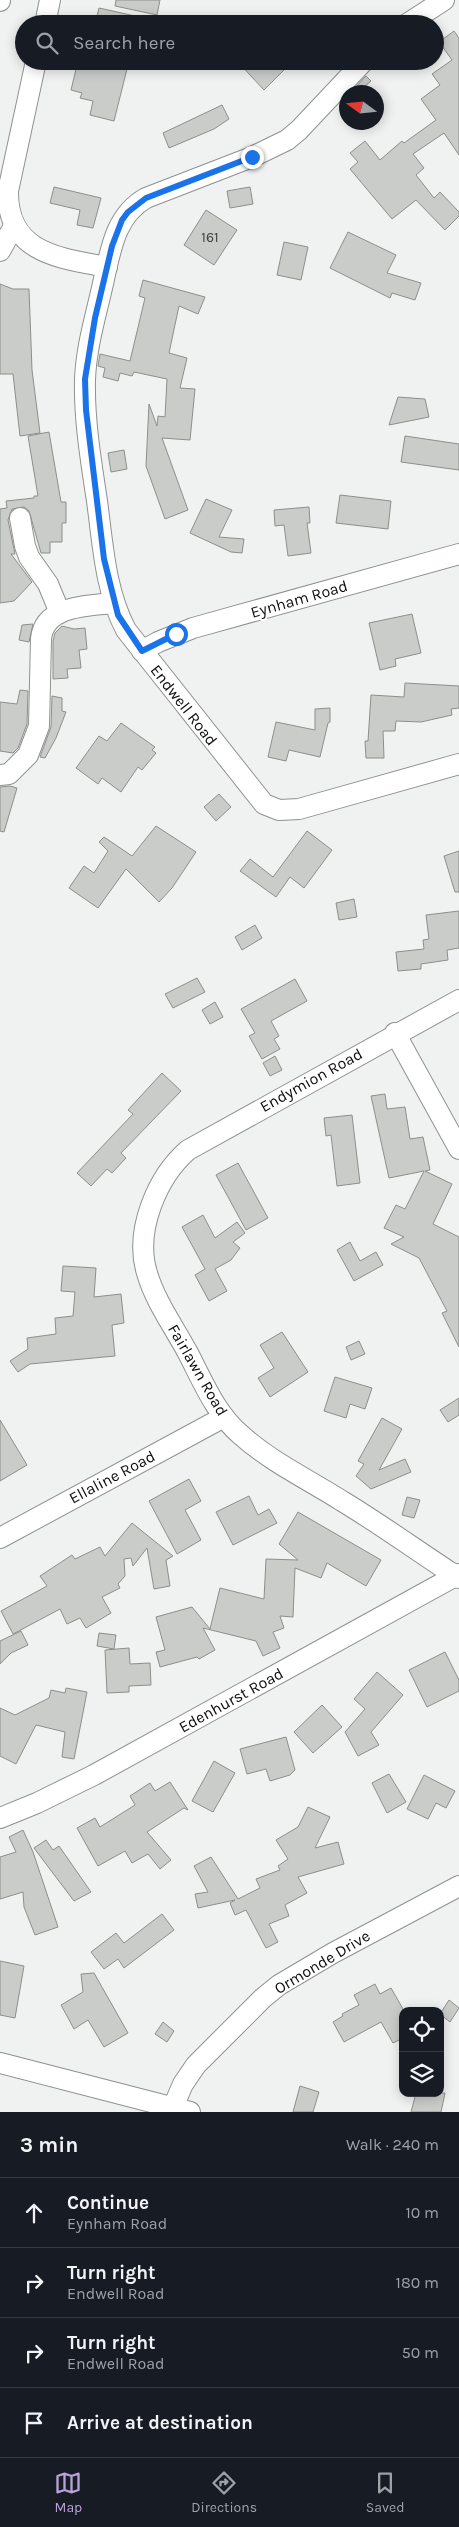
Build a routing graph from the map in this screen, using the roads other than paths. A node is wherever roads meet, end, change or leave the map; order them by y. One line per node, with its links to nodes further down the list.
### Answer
1 (50, 0): 3 (street)
2 (444, 0): 4 (street)
3 (47, 15)
4 (421, 15)
5 (34, 70): 7 (street)
6 (356, 70): 9 (street, Endwell Road)
7 (14, 226): 8 (street); 9 (street)
8 (0, 251)
9 (107, 267): 12 (street, Endwell Road)
10 (20, 518): 13 (street)
11 (459, 554): 14 (street, Eynham Road)
12 (114, 603): 13 (street); 14 (street, Endwell Road)
13 (60, 613): 16 (street)
14 (142, 651): 15 (street, Endwell Road)
15 (459, 764)
16 (0, 775)
17 (459, 1000): 18 (street, Endymion Road)
18 (395, 1033): 19 (street); 20 (street, Endymion Road)
19 (459, 1149)
20 (169, 1169): 21 (street, Fairlawn Road)
21 (224, 1417): 22 (street, Ellaline Road); 23 (street, Fairlawn Road)
22 (0, 1538)
23 (458, 1576): 24 (street, Edenhurst Road)
24 (0, 1818)
25 (459, 1886): 27 (street, Ormonde Drive)
26 (0, 2063): 27 (street)
27 (178, 2110)

